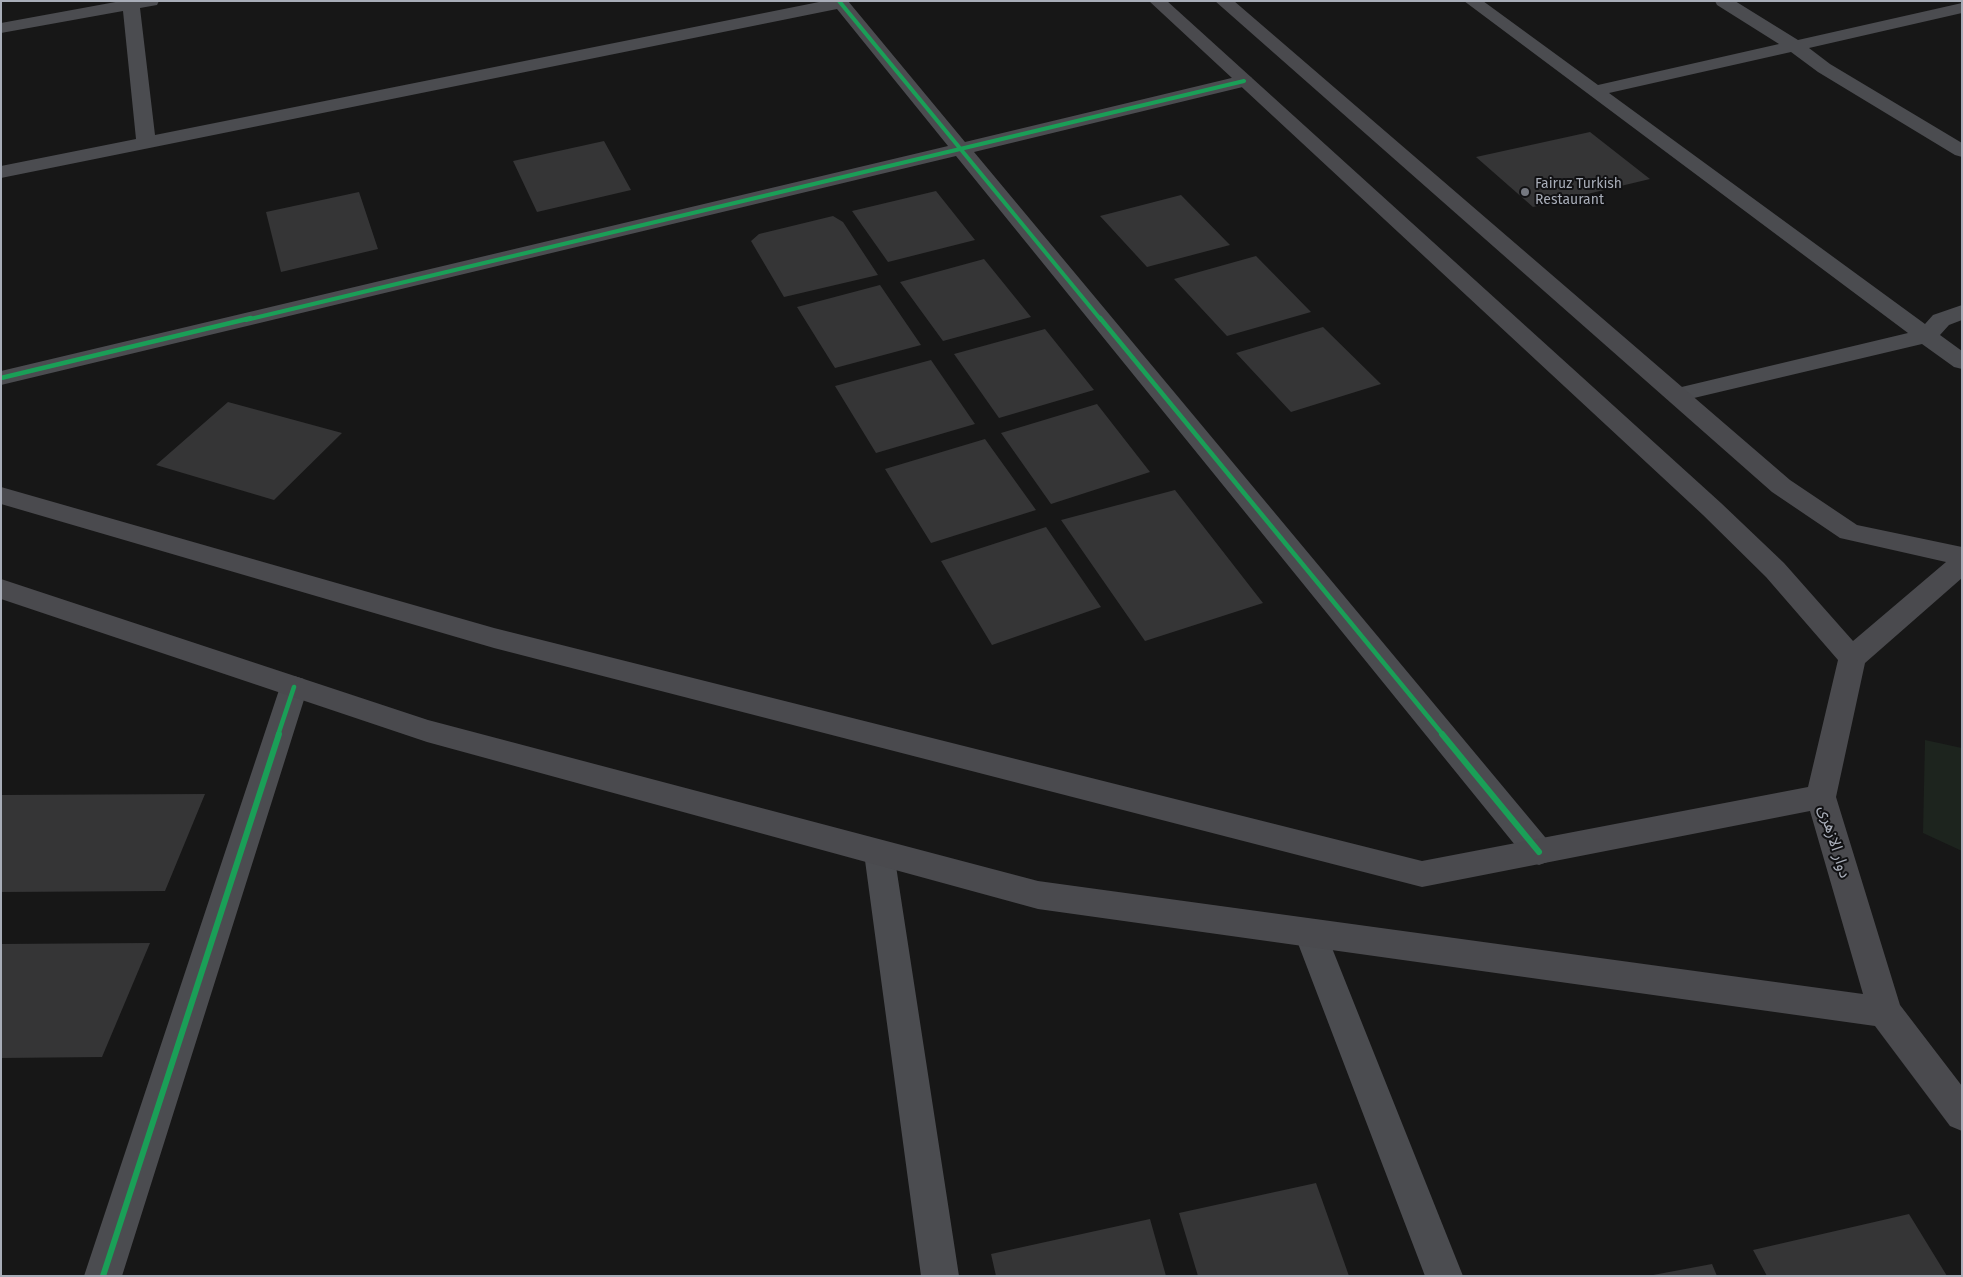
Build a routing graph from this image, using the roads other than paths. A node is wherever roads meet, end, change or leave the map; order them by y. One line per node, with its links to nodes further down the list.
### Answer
1 (151, 1): 7 (street)
2 (1157, 1): 11 (main road)
3 (1223, 1): 21 (main road)
4 (1472, 1): 12 (street)
5 (1723, 1): 10 (street)
6 (840, 2): 13 (street); 14 (street)
7 (132, 3): 9 (street); 13 (street)
8 (1962, 8): 10 (street)
9 (1, 28)
10 (1795, 46): 12 (street); 15 (street)
11 (1244, 81): 14 (street); 26 (main road)
12 (1595, 91): 18 (street)
13 (146, 142): 16 (street)
14 (961, 148): 20 (street); 29 (street)
15 (1962, 151)
16 (1, 172)
17 (1962, 312): 18 (street)
18 (1926, 336): 19 (street); 21 (street)
19 (1962, 362)
20 (1, 378)
21 (1677, 395): 23 (main road)
22 (1, 496): 29 (main road)
23 (1962, 556)
24 (1962, 563): 26 (main road)
25 (1, 589): 27 (main road)
26 (1852, 658): 28 (main road, دوار الازهری)
27 (294, 687): 30 (main road); 34 (street)
28 (1821, 797): 29 (main road); 32 (main road, دوار الازهری)
29 (1540, 852)
30 (879, 853): 31 (main road); 35 (street)
31 (1310, 933): 32 (main road); 36 (street)
32 (1885, 1012): 33 (main road, دوار الازهری)
33 (1962, 1114)
34 (103, 1276)
35 (940, 1276)
36 (1444, 1276)

